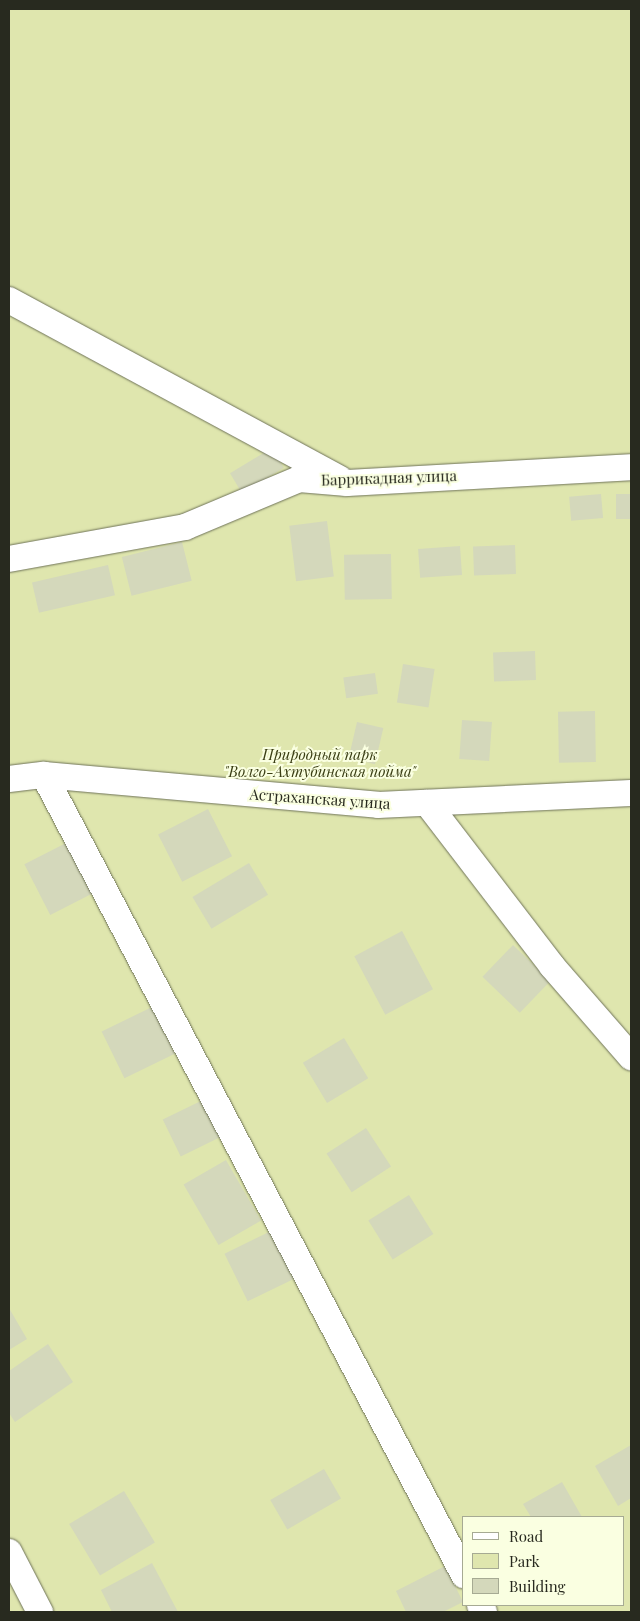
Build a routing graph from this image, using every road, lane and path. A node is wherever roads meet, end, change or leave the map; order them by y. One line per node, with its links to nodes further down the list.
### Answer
1 (9, 300): 3 (street)
2 (631, 467): 3 (street, Баррикадная улица)
3 (347, 482): 4 (street, Баррикадная улица)
4 (9, 559)
5 (44, 776): 6 (street, Астраханская улица); 8 (street, Астраханская улица); 11 (street)
6 (9, 779)
7 (631, 793): 8 (street, Астраханская улица)
8 (427, 803): 9 (street)
9 (631, 1057)
10 (9, 1552): 12 (street)
11 (462, 1571)
12 (40, 1612)

